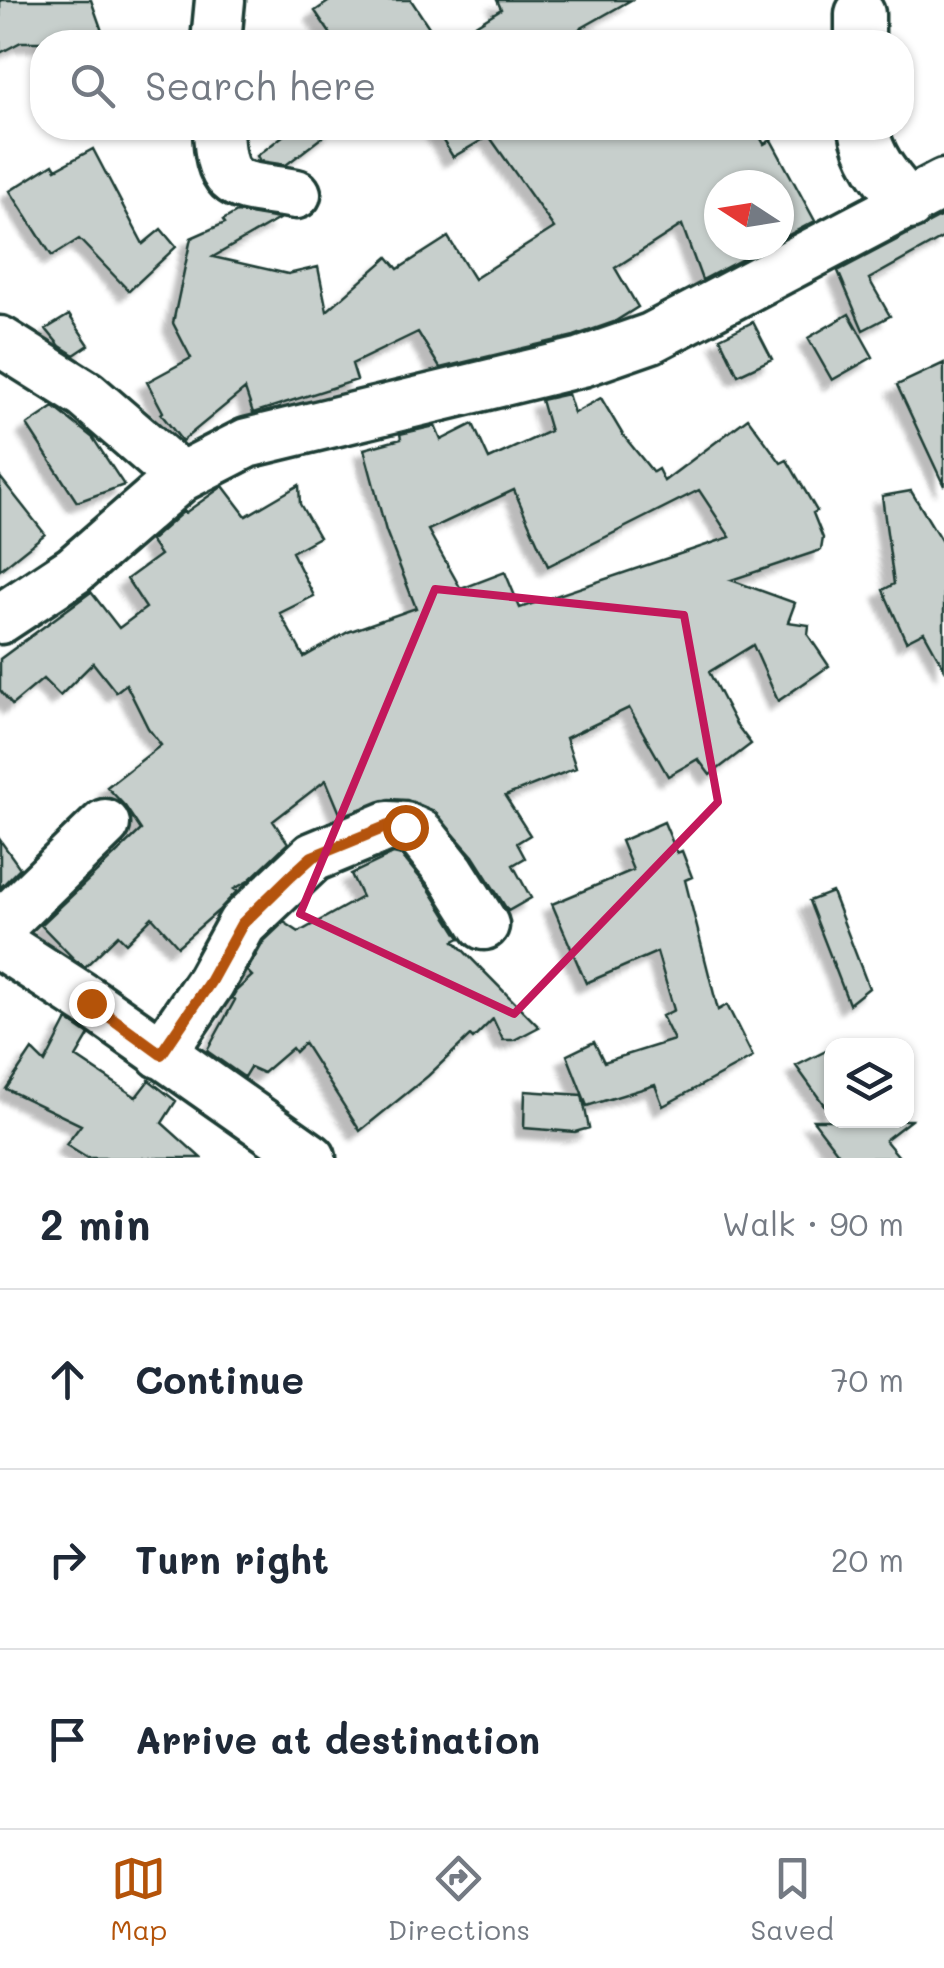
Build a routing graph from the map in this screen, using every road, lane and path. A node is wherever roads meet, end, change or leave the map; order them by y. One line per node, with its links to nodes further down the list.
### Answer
1 (219, 140): 3 (street)
2 (866, 140): 4 (street)
3 (296, 194)
4 (926, 194): 6 (street)
5 (0, 341): 6 (street)
6 (181, 477): 7 (street)
7 (0, 619)
8 (105, 824): 10 (street)
9 (484, 925): 12 (street)
10 (0, 926)
11 (0, 944): 12 (street)
12 (161, 1054): 13 (street)
13 (311, 1158)

